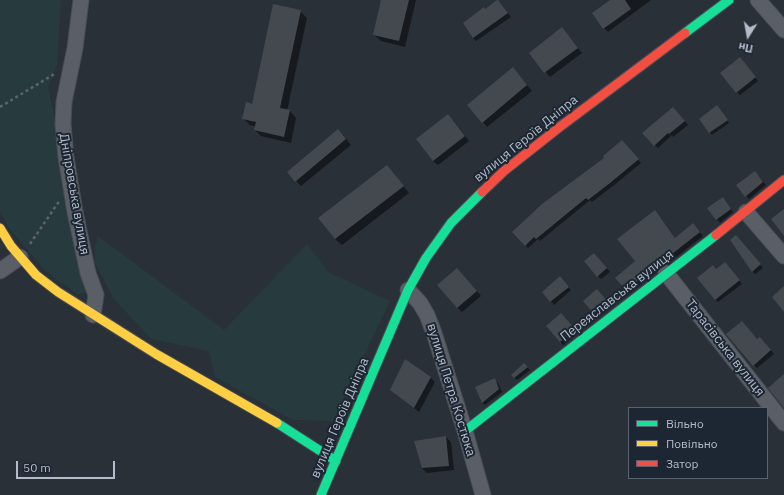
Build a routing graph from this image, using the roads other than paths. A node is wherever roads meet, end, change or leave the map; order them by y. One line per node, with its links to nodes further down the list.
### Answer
1 (81, 0): 13 (street, Дніпровська вулиця)
2 (729, 0): 12 (street, вулиця Героїв Дніпра)
3 (758, 0): 4 (street)
4 (784, 30)
5 (784, 180): 6 (street, Переяславська вулиця)
6 (746, 212): 8 (street); 11 (street, Переяславська вулиця)
7 (0, 228): 9 (street)
8 (784, 256)
9 (20, 257): 10 (street); 13 (street)
10 (0, 271)
11 (666, 273): 14 (street, Тарасівська вулиця); 15 (street, Переяславська вулиця)
12 (408, 290): 15 (street, вулиця Петра Костюка); 16 (street, вулиця Героїв Дніпра)
13 (93, 315): 16 (street)
14 (784, 423)
15 (465, 431): 18 (street, вулиця Петра Костюка)
16 (336, 461): 17 (street, вулиця Героїв Дніпра)
17 (321, 495)
18 (483, 495)

